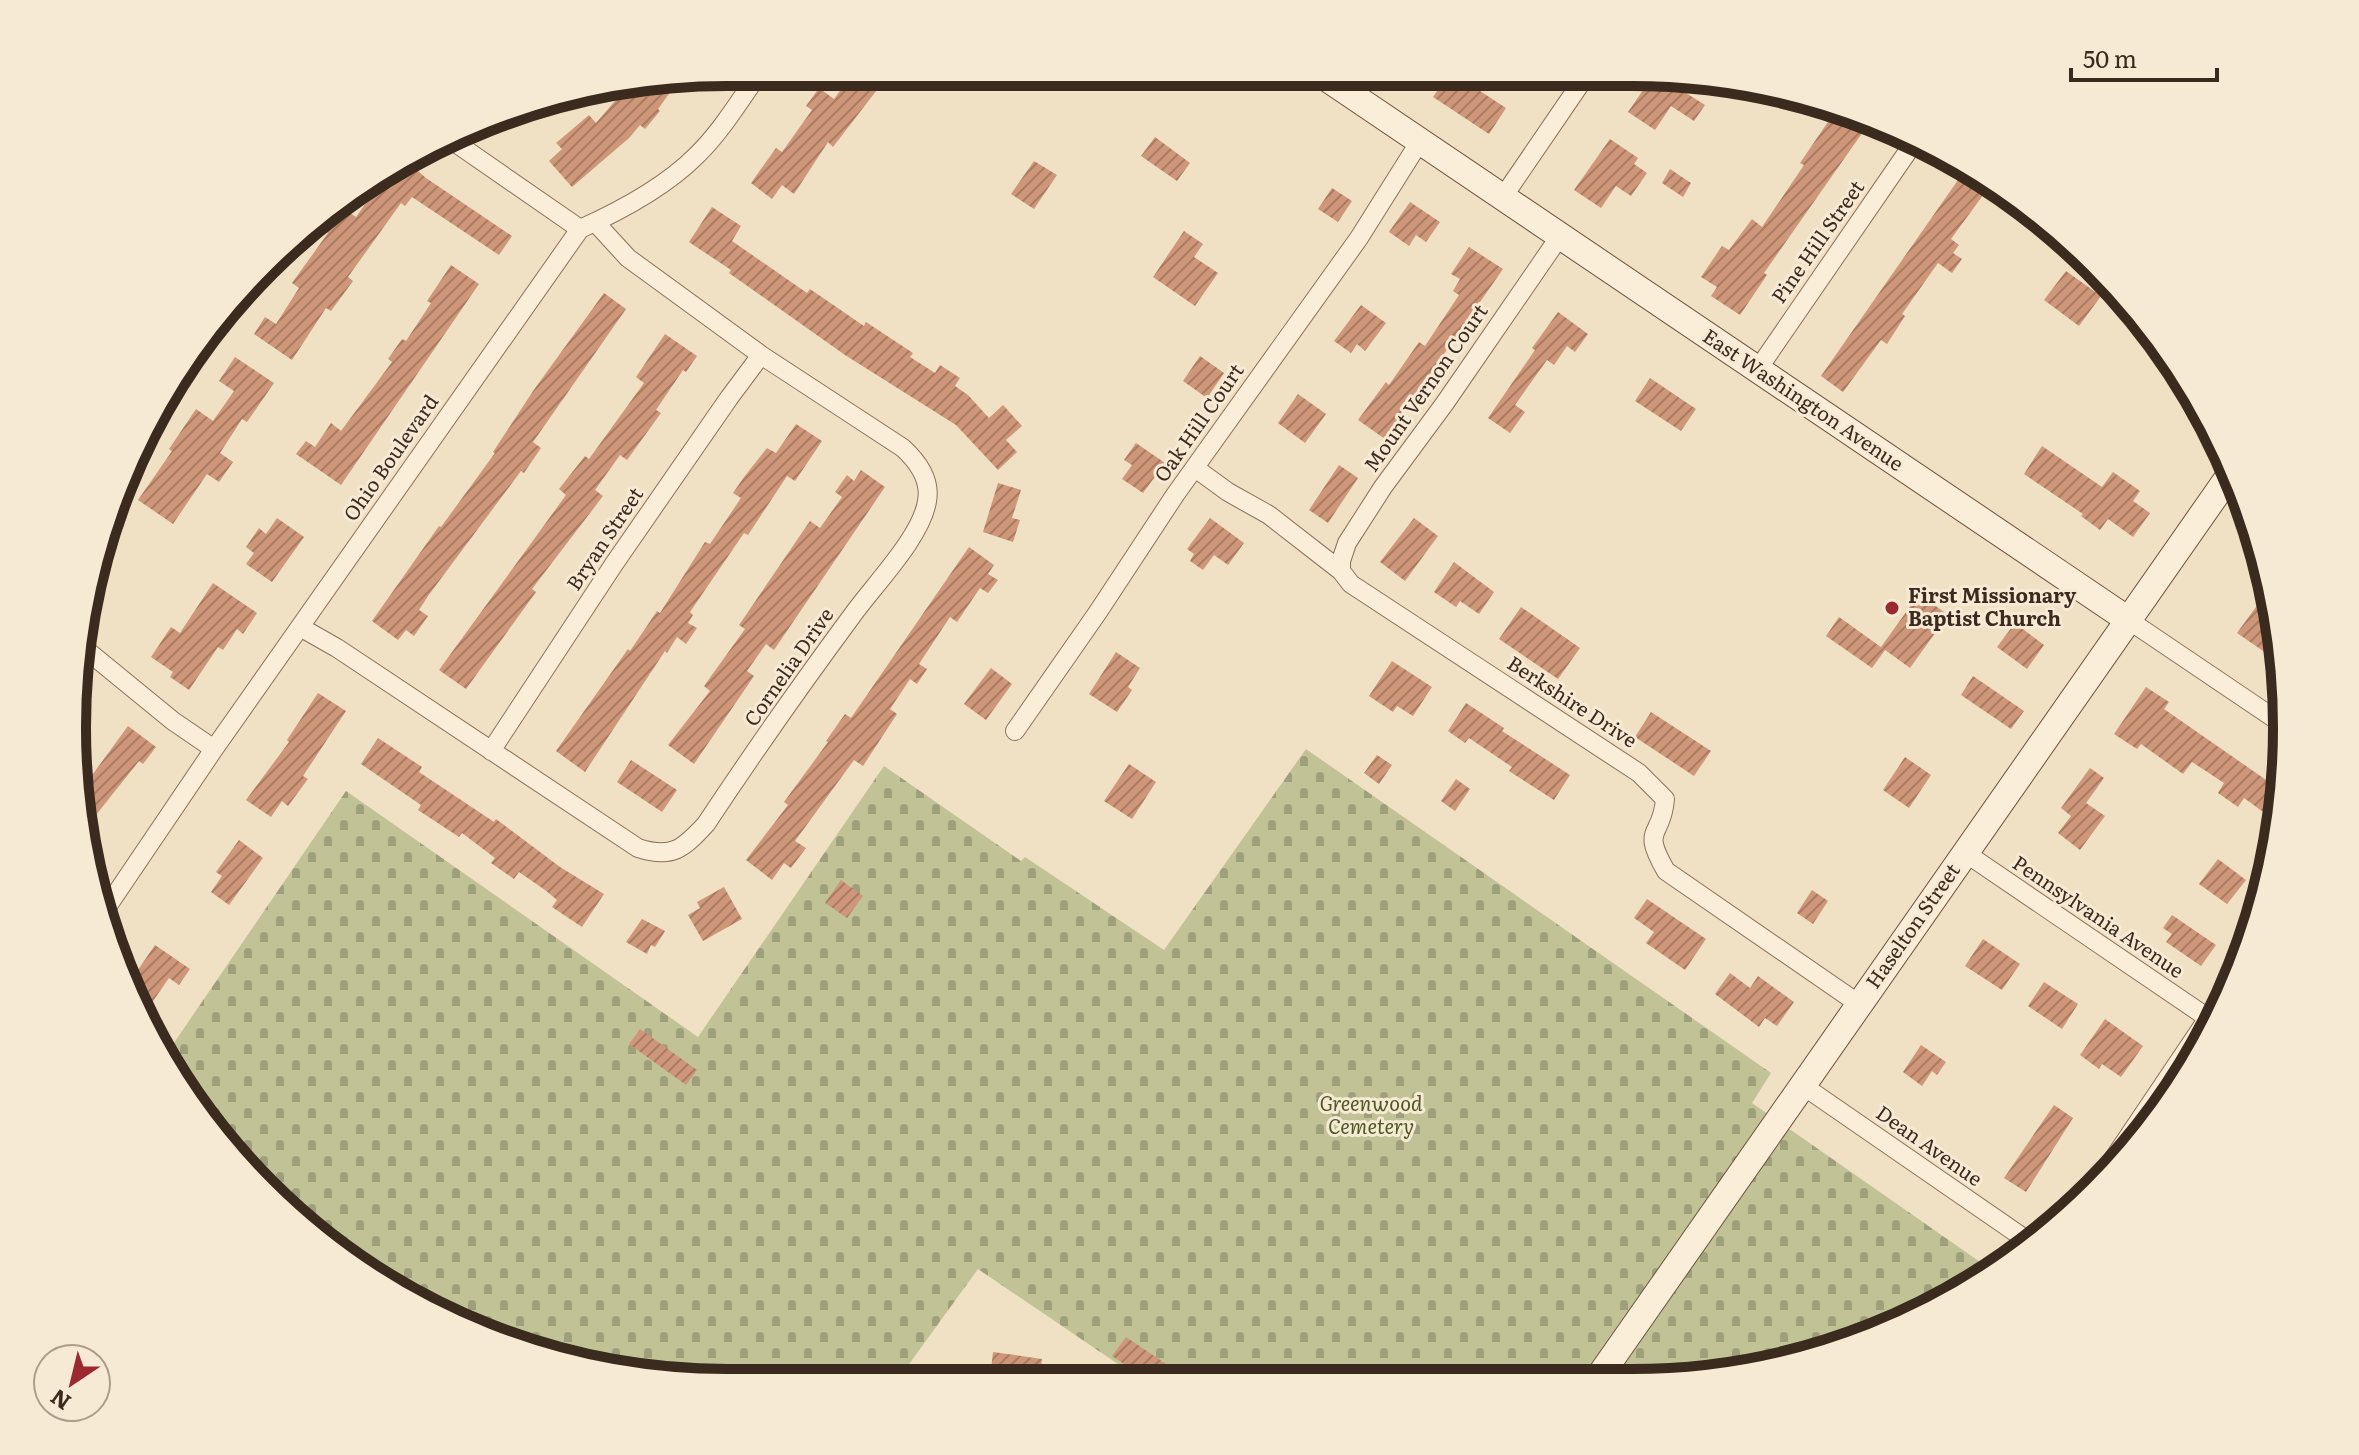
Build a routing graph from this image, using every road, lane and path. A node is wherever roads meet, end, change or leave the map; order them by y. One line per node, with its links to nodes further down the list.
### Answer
1 (749, 86): 8 (street, Ohio Boulevard)
2 (1338, 86): 4 (street, East Washington Avenue)
3 (1579, 86): 7 (street)
4 (1420, 141): 7 (street, East Washington Avenue); 12 (street, Oak Hill Court)
5 (459, 145): 8 (street, Cornelia Drive)
6 (1909, 149): 11 (street, Pine Hill Street)
7 (1503, 197): 9 (street, East Washington Avenue)
8 (588, 226): 10 (street, Cornelia Drive); 16 (street, Ohio Boulevard)
9 (1560, 236): 11 (street, East Washington Avenue); 14 (street, Mount Vernon Court)
10 (761, 355): 21 (street, Bryan Street); 21 (street, Cornelia Drive)
11 (1758, 369): 15 (street, East Washington Avenue)
12 (1195, 468): 14 (street, Berkshire Drive); 19 (street, Oak Hill Court)
13 (2224, 483): 15 (street, Haselton Street)
14 (1341, 571): 24 (street, Berkshire Drive)
15 (2127, 619): 18 (street, East Washington Avenue); 22 (street, Haselton Street)
16 (300, 627): 20 (street, Ohio Boulevard); 21 (street, Cornelia Drive)
17 (90, 653): 20 (street)
18 (2273, 717)
19 (1015, 731)
20 (214, 749): 23 (street, Ohio Boulevard)
21 (491, 751)
22 (1964, 852): 24 (street, Haselton Street); 25 (street, Pennsylvania Avenue)
23 (110, 902)
24 (1859, 1004): 27 (street, Haselton Street)
25 (2205, 1016)
26 (2179, 1061): 28 (street)
27 (1802, 1085): 29 (street, Dean Avenue); 30 (street, Haselton Street)
28 (2149, 1106)
29 (2021, 1236)
30 (1604, 1369)

